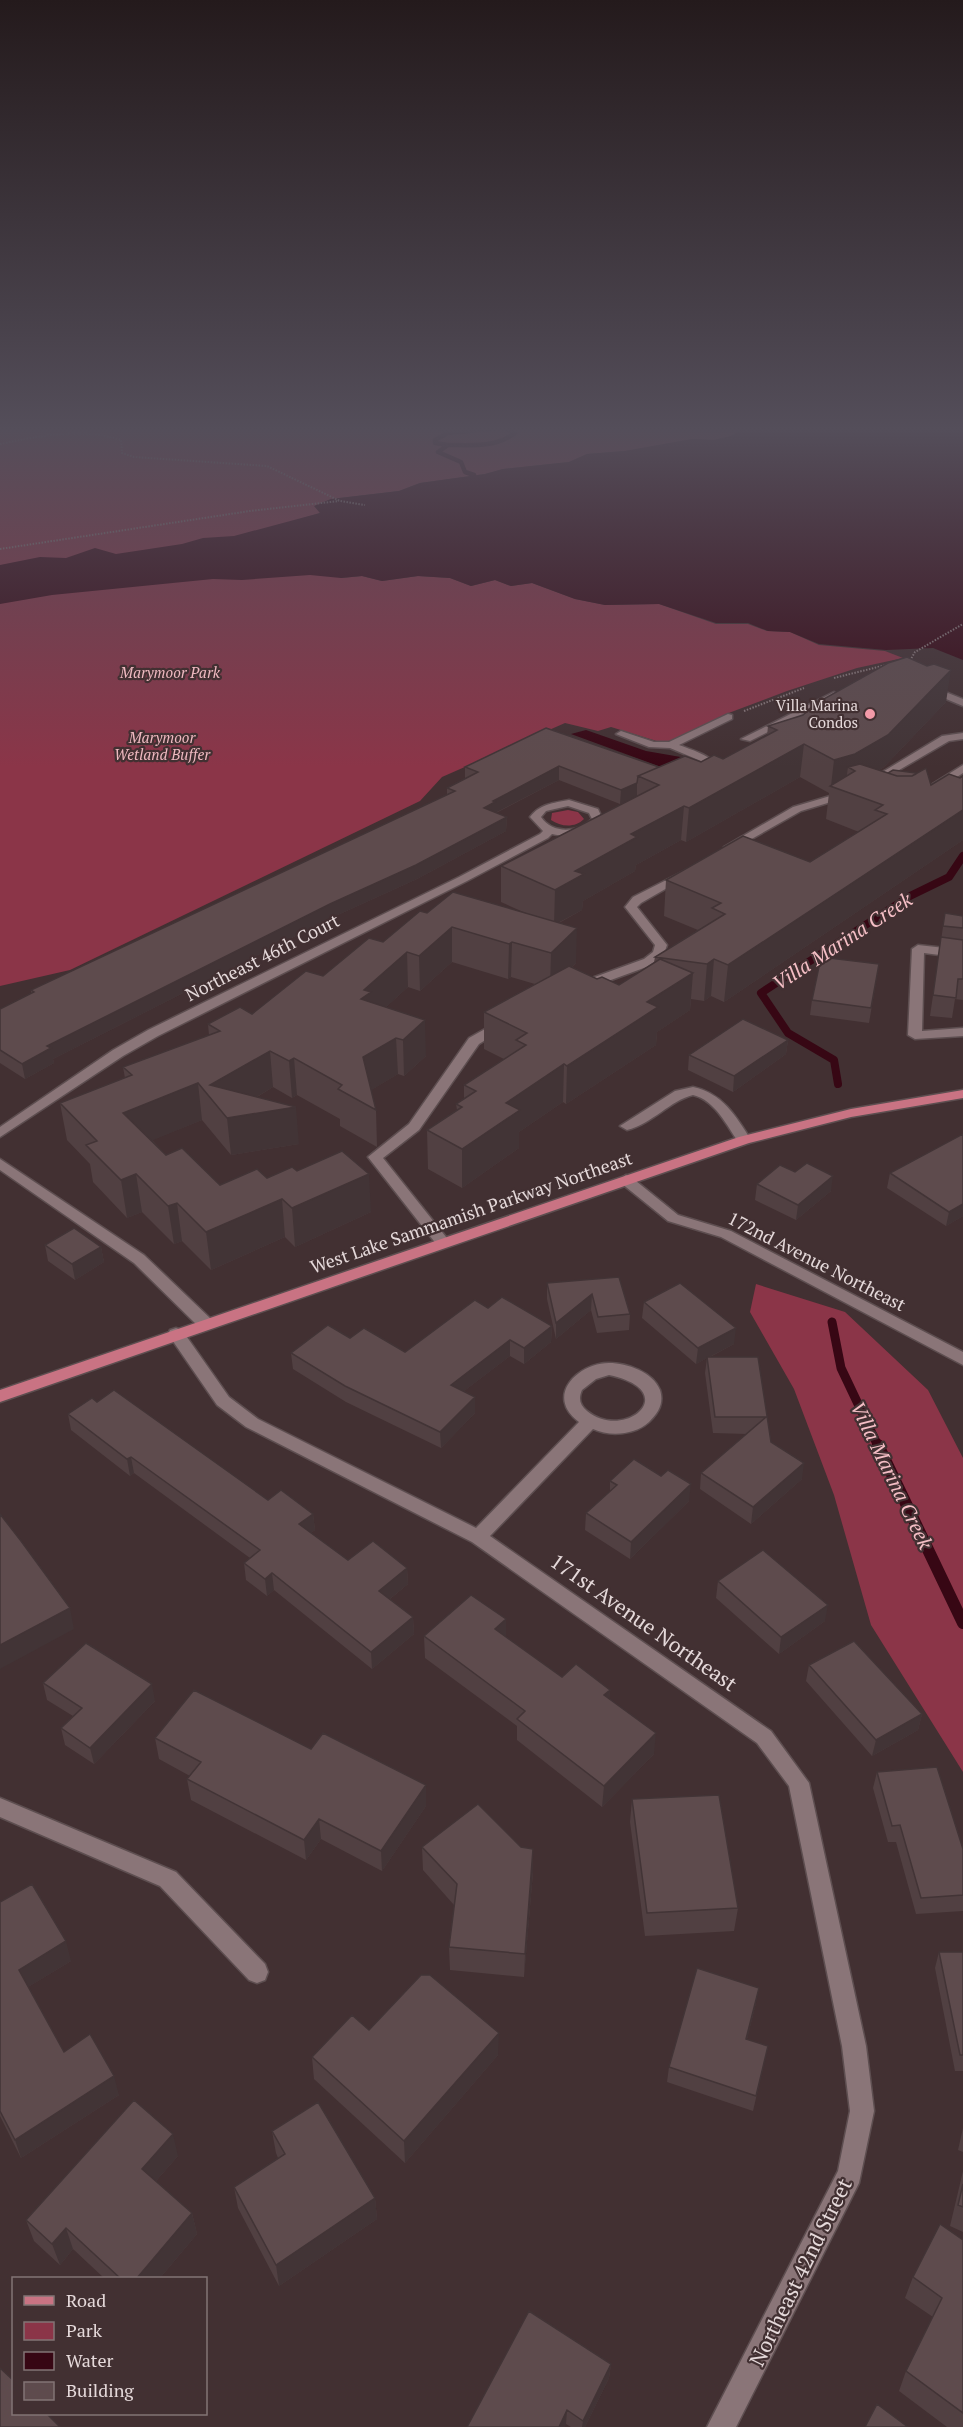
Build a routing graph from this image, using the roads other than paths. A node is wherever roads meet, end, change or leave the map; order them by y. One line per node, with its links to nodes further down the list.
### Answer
1 (920, 685): 3 (street)
2 (847, 691): 7 (street)
3 (963, 703)
4 (728, 717): 8 (street)
5 (621, 734): 8 (street)
6 (963, 737): 13 (street)
7 (746, 740)
8 (671, 745): 10 (street)
9 (963, 768): 11 (street)
10 (690, 779)
11 (924, 794)
12 (550, 830): 12 (street); 21 (street, Northeast 46th Court)
13 (716, 855)
14 (696, 866): 16 (street)
15 (963, 954): 18 (street)
16 (576, 988)
17 (512, 1018): 25 (street)
18 (963, 1032)
19 (963, 1094): 22 (main road, West Lake Sammamish Parkway Northeast)
20 (627, 1126): 22 (street)
21 (0, 1133)
22 (744, 1140): 24 (main road, West Lake Sammamish Parkway Northeast)
23 (0, 1163): 26 (street)
24 (626, 1180): 25 (main road, West Lake Sammamish Parkway Northeast); 28 (street, 172nd Avenue Northeast)
25 (442, 1242): 26 (main road, West Lake Sammamish Parkway Northeast)
26 (206, 1324): 27 (main road, West Lake Sammamish Parkway Northeast)
27 (176, 1334): 29 (main road, West Lake Sammamish Parkway Northeast); 31 (street, 171st Avenue Northeast)
28 (963, 1359)
29 (0, 1396)
30 (590, 1421): 30 (street); 31 (street)
31 (478, 1537): 34 (street, 171st Avenue Northeast)
32 (0, 1807): 33 (street)
33 (257, 1972)
34 (862, 2111): 35 (street, Northeast 42nd Street)
35 (722, 2427)

